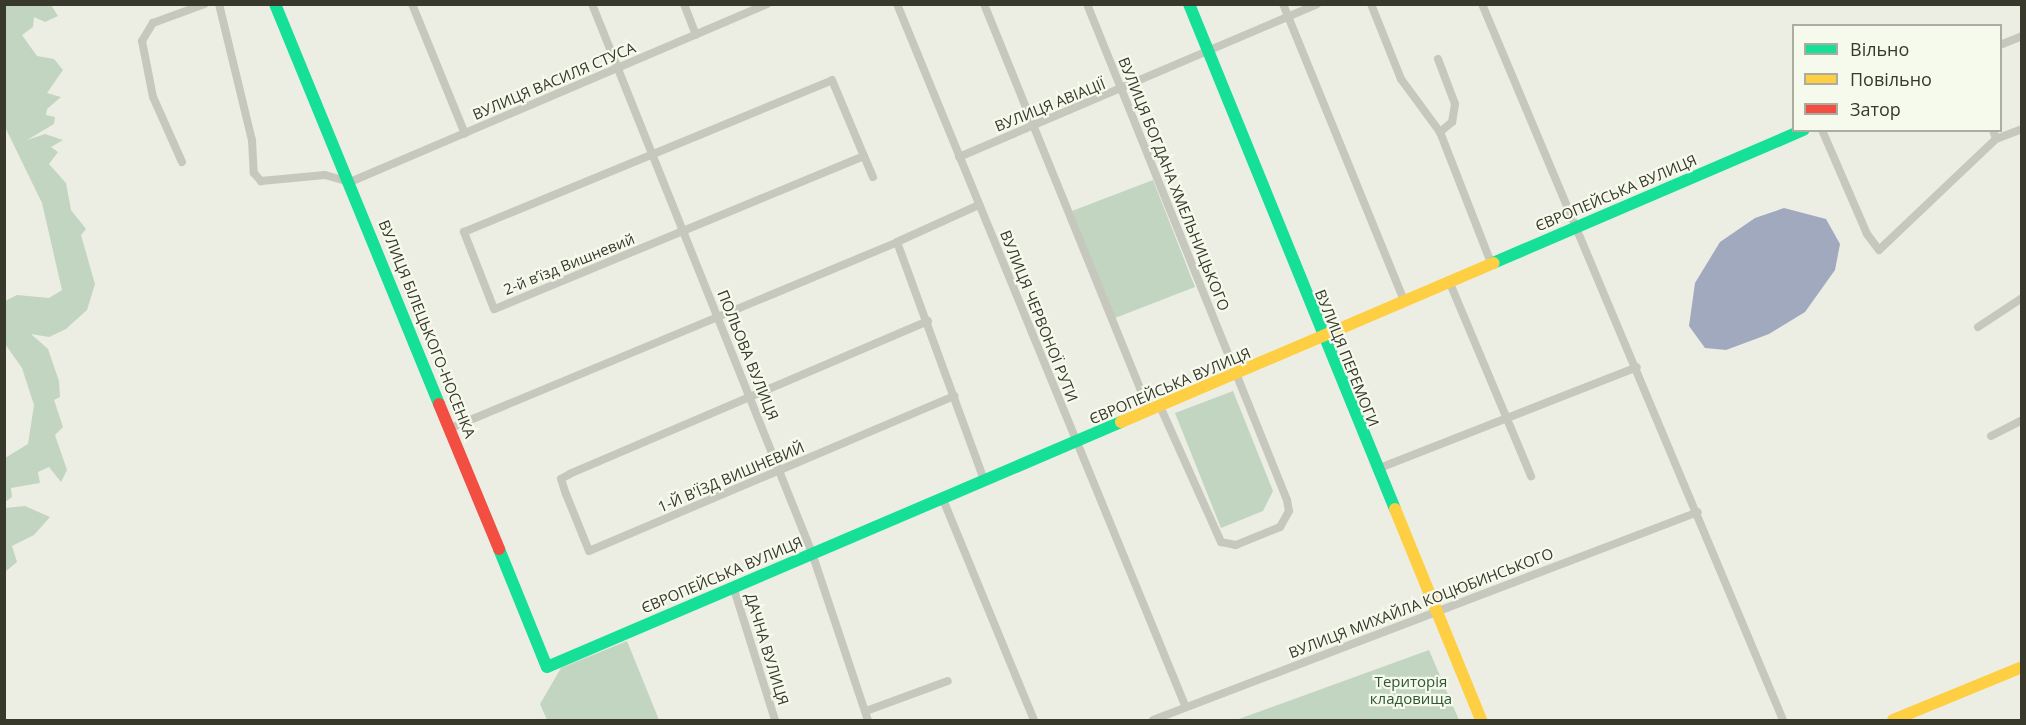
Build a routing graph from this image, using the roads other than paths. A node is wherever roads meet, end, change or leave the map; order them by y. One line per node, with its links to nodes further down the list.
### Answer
1 (205, 4): 34 (street)
2 (219, 4): 36 (street)
3 (275, 4): 36 (street, ВУЛИЦЯ БІЛЕЦЬКОГО-НОСЕНКА)
4 (412, 4): 29 (street)
5 (592, 4): 22 (street, ПОЛЬОВА ВУЛИЦЯ)
6 (684, 4): 17 (street)
7 (768, 4): 17 (street, ВУЛИЦЯ ВАСИЛЯ СТУСА)
8 (897, 4): 33 (street, ВУЛИЦЯ ЧЕРВОНОЇ РУТИ)
9 (984, 4): 24 (street)
10 (1086, 4): 23 (street, ВУЛИЦЯ БОГДАНА ХМЕЛЬНИЦЬКОГО)
11 (1189, 4): 20 (street, ВУЛИЦЯ ПЕРЕМОГИ)
12 (1283, 4): 16 (street)
13 (1317, 4): 16 (street, ВУЛИЦЯ АВІАЦІЇ)
14 (1371, 4): 26 (street)
15 (1482, 4): 38 (street)
16 (1288, 17): 20 (street, ВУЛИЦЯ АВІАЦІЇ); 44 (street)
17 (696, 35): 22 (street, ВУЛИЦЯ ВАСИЛЯ СТУСА)
18 (2022, 36): 19 (street)
19 (2002, 45)
20 (1208, 52): 23 (street, ВУЛИЦЯ АВІАЦІЇ); 48 (street, ВУЛИЦЯ ПЕРЕМОГИ)
21 (1438, 59): 26 (street)
22 (618, 68): 29 (street, ВУЛИЦЯ ВАСИЛЯ СТУСА); 31 (street, ПОЛЬОВА ВУЛИЦЯ)
23 (1120, 91): 24 (street, ВУЛИЦЯ АВІАЦІЇ); 50 (street, ВУЛИЦЯ БОГДАНА ХМЕЛЬНИЦЬКОГО)
24 (1034, 126): 33 (street, ВУЛИЦЯ АВІАЦІЇ); 53 (street)
25 (2022, 129): 30 (street)
26 (1440, 132): 41 (street)
27 (1799, 132): 38 (street, ЄВРОПЕЙСЬКА ВУЛИЦЯ)
28 (1823, 132): 30 (street)
29 (465, 134): 36 (street, ВУЛИЦЯ ВАСИЛЯ СТУСА)
30 (1995, 135)
31 (651, 152): 32 (street); 39 (street, ПОЛЬОВА ВУЛИЦЯ); 39 (street, 2-й вʼїзд Вишневий)
32 (864, 156): 35 (street); 39 (street)
33 (959, 157): 37 (street, ВУЛИЦЯ ЧЕРВОНОЇ РУТИ)
34 (182, 162)
35 (873, 177)
36 (350, 182): 56 (street, ВУЛИЦЯ БІЛЕЦЬКОГО-НОСЕНКА)
37 (979, 205): 40 (street); 58 (street, ВУЛИЦЯ ЧЕРВОНОЇ РУТИ)
38 (1577, 225): 41 (street, ЄВРОПЕЙСЬКА ВУЛИЦЯ); 49 (street)
39 (684, 232): 45 (street, ПОЛЬОВА ВУЛИЦЯ)
40 (897, 242): 45 (street); 46 (street)
41 (1491, 263): 42 (street, ЄВРОПЕЙСЬКА ВУЛИЦЯ)
42 (1449, 281): 44 (street, ЄВРОПЕЙСЬКА ВУЛИЦЯ); 54 (street)
43 (2022, 298): 47 (street)
44 (1404, 300): 48 (street, ЄВРОПЕЙСЬКА ВУЛИЦЯ)
45 (719, 317): 52 (street, ПОЛЬОВА ВУЛИЦЯ); 56 (street)
46 (928, 321): 51 (street); 52 (street)
47 (1978, 327)
48 (1322, 337): 50 (street, ЄВРОПЕЙСЬКА ВУЛИЦЯ); 59 (street, ВУЛИЦЯ ПЕРЕМОГИ)
49 (1637, 367): 54 (street); 64 (street)
50 (1237, 374): 53 (street, ЄВРОПЕЙСЬКА ВУЛИЦЯ); 53 (street, ВУЛИЦЯ БОГДАНА ХМЕЛЬНИЦЬКОГО)
51 (955, 396): 60 (street, 1-Й В'ЇЗД ВИШНЕВИЙ); 62 (street)
52 (750, 397): 60 (street, ПОЛЬОВА ВУЛИЦЯ); 60 (street, 1-Й В'ЇЗД ВИШНЕВИЙ)
53 (1155, 409): 58 (street, ЄВРОПЕЙСЬКА ВУЛИЦЯ)
54 (1507, 419): 59 (street); 61 (street)
55 (2022, 420): 57 (street)
56 (451, 428): 68 (street, ВУЛИЦЯ БІЛЕЦЬКОГО-НОСЕНКА)
57 (1991, 436)
58 (1077, 442): 62 (street, ЄВРОПЕЙСЬКА ВУЛИЦЯ); 71 (street, ВУЛИЦЯ ЧЕРВОНОЇ РУТИ)
59 (1377, 469): 67 (street, ВУЛИЦЯ ПЕРЕМОГИ)
60 (779, 471): 65 (street, ПОЛЬОВА ВУЛИЦЯ)
61 (1531, 476)
62 (984, 480): 63 (street, ЄВРОПЕЙСЬКА ВУЛИЦЯ)
63 (942, 497): 65 (street, ЄВРОПЕЙСЬКА ВУЛИЦЯ); 74 (street)
64 (1698, 512): 67 (street, ВУЛИЦЯ МИХАЙЛА КОЦЮБИНСЬКОГО); 77 (street)
65 (812, 553): 66 (street, ЄВРОПЕЙСЬКА ВУЛИЦЯ); 72 (street, ПОЛЬОВА ВУЛИЦЯ)
66 (733, 586): 68 (street, ЄВРОПЕЙСЬКА ВУЛИЦЯ); 73 (street, ДАЧНА ВУЛИЦЯ)
67 (1437, 613): 71 (street, ВУЛИЦЯ МИХАЙЛА КОЦЮБИНСЬКОГО); 76 (street, ВУЛИЦЯ ПЕРЕМОГИ)
68 (547, 667)
69 (2022, 667): 78 (street)
70 (948, 681): 72 (street)
71 (1185, 705): 75 (street, ВУЛИЦЯ МИХАЙЛА КОЦЮБИНСЬКОГО)
72 (867, 716)
73 (775, 720)
74 (1034, 720)
75 (1153, 720)
76 (1481, 720)
77 (1783, 720)
78 (1893, 720)

